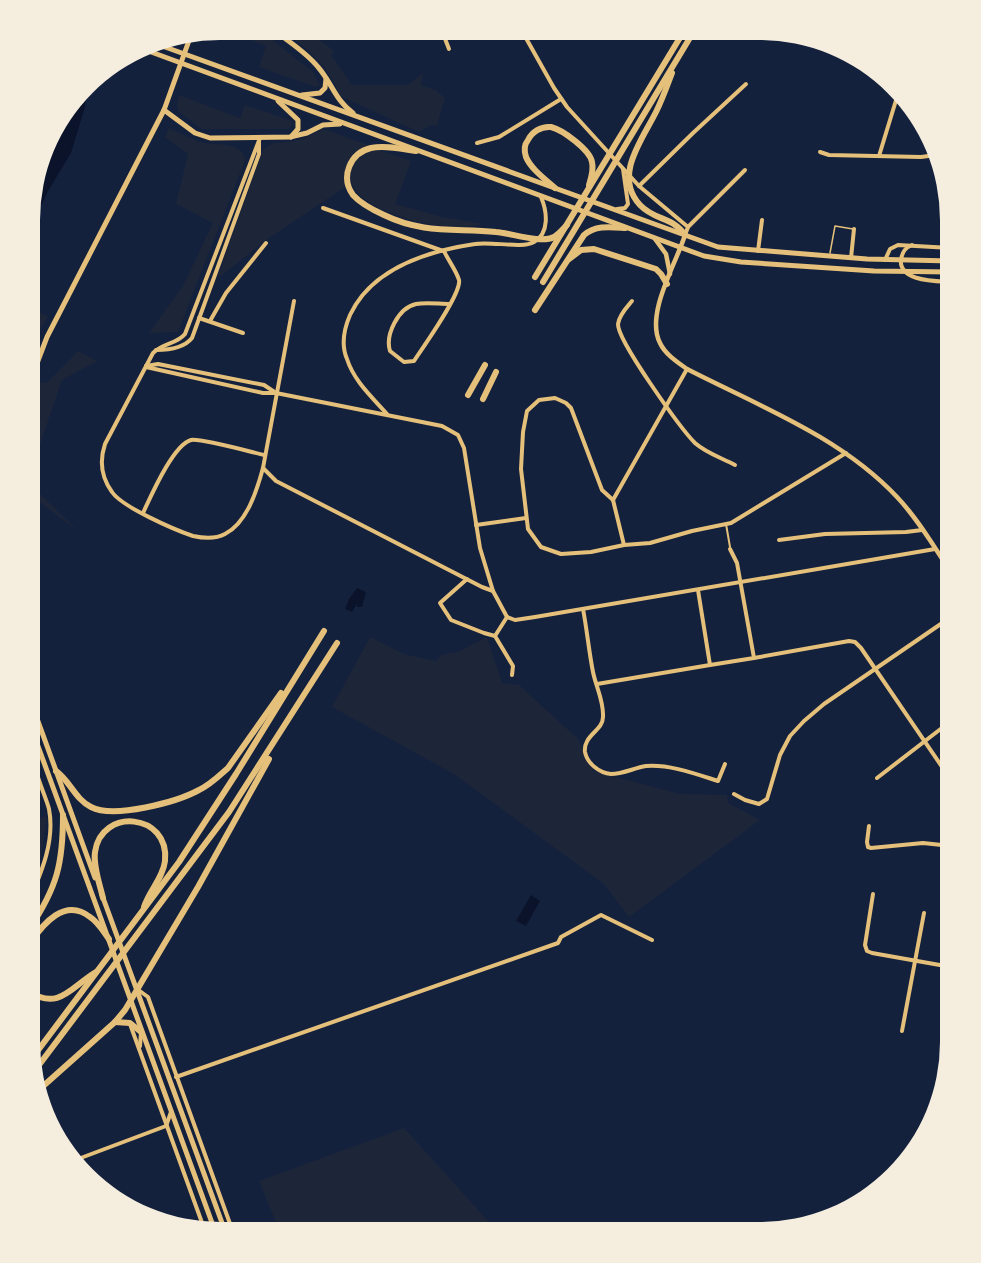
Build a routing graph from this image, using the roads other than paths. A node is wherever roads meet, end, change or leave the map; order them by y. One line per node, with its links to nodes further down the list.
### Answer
1 (527, 40): 15 (street)
2 (679, 40): 31 (highway)
3 (688, 40): 10 (highway)
4 (288, 41): 11 (main road)
5 (446, 41): 8 (street)
6 (188, 44): 17 (main road)
7 (169, 48): 13 (main road)
8 (449, 50)
9 (153, 54): 14 (main road)
10 (678, 57): 40 (highway); 59 (highway)
11 (326, 79): 13 (main road); 18 (main road)
12 (746, 84): 29 (street)
13 (298, 95): 18 (main road)
14 (275, 98): 19 (main road); 20 (main road)
15 (561, 99): 22 (street); 27 (street)
16 (896, 102): 26 (street)
17 (164, 110): 21 (main road); 69 (main road)
18 (362, 118): 30 (main road)
19 (343, 124): 20 (main road); 23 (main road)
20 (290, 137): 21 (main road)
21 (260, 138): 65 (street); 68 (street)
22 (477, 143)
23 (416, 151): 32 (main road); 36 (highway)
24 (820, 152): 26 (street)
25 (928, 155): 26 (street)
26 (879, 156)
27 (623, 168): 29 (street); 34 (street)
28 (745, 170): 37 (street)
29 (639, 186): 37 (street)
30 (555, 188): 31 (highway); 34 (main road)
31 (589, 188): 36 (highway)
32 (541, 196): 38 (main road); 46 (street)
33 (323, 208): 46 (street)
34 (615, 210): 40 (main road)
35 (762, 220): 47 (street)
36 (567, 225): 57 (highway)
37 (688, 227): 40 (street)
38 (625, 228): 41 (main road); 53 (highway)
39 (854, 229): 48 (lane); 49 (street)
40 (686, 235): 45 (street); 47 (main road)
41 (654, 238): 45 (main road); 56 (street)
42 (266, 243): 66 (street)
43 (912, 245): 44 (street); 50 (street); 51 (street)
44 (940, 247)
45 (681, 248): 54 (main road); 56 (street)
46 (444, 251): 63 (street); 78 (street)
47 (758, 251): 48 (main road)
48 (830, 257): 49 (main road)
49 (851, 258): 51 (main road)
50 (901, 259): 51 (main road); 52 (main road); 54 (street)
51 (885, 260)
52 (940, 261)
53 (564, 263): 60 (highway); 64 (highway)
54 (906, 271): 55 (main road); 58 (street)
55 (940, 272)
56 (670, 274): 60 (street)
57 (535, 278)
58 (940, 281)
59 (543, 282)
60 (667, 284): 72 (street)
61 (294, 301): 74 (street)
62 (632, 301): 77 (street)
63 (450, 304): 63 (street)
64 (535, 310)
65 (199, 318): 66 (street); 68 (street)
66 (210, 321): 67 (street)
67 (243, 333)
68 (156, 350): 71 (street)
69 (40, 355)
70 (485, 364): 75 (highway)
71 (146, 366): 74 (street); 74 (street); 84 (street)
72 (687, 369): 77 (street); 79 (street)
73 (496, 372): 76 (highway)
74 (276, 393): 78 (street); 80 (street)
75 (468, 395)
76 (483, 399)
77 (667, 407): 81 (street); 83 (street)
78 (387, 414): 87 (street)
79 (846, 453): 86 (street); 88 (street)
80 (264, 455): 82 (street); 84 (street)
81 (735, 465)
82 (263, 468): 84 (street); 94 (street)
83 (613, 500): 85 (street); 90 (street)
84 (143, 513)
85 (526, 518): 87 (street); 90 (street)
86 (726, 524): 90 (street); 91 (street)
87 (476, 525): 97 (street)
88 (922, 530): 89 (street); 92 (street)
89 (779, 540)
90 (624, 544)
91 (730, 549): 95 (street)
92 (935, 549): 93 (street); 95 (street)
93 (940, 556)
94 (467, 579): 97 (street); 102 (street)
95 (741, 582): 96 (street); 104 (street)
96 (698, 590): 98 (street); 106 (street)
97 (494, 591): 99 (street)
98 (583, 609): 99 (street); 109 (street)
99 (507, 617): 102 (street)
100 (940, 625): 107 (street)
101 (324, 631): 105 (highway)
102 (495, 636): 108 (street)
103 (337, 642): 110 (highway)
104 (754, 658): 106 (street); 107 (street)
105 (303, 664): 118 (highway); 131 (highway)
106 (710, 665): 109 (street)
107 (876, 670): 113 (street); 122 (street)
108 (512, 675)
109 (597, 684): 115 (street)
110 (292, 716): 138 (highway); 147 (highway)
111 (40, 727): 118 (main road)
112 (940, 728): 113 (street)
113 (923, 740): 116 (street); 120 (street)
114 (40, 753): 117 (main road)
115 (725, 764)
116 (940, 764)
117 (45, 766): 119 (street); 123 (main road)
118 (56, 771): 128 (main road)
119 (40, 774)
120 (877, 778)
121 (40, 781): 126 (street)
122 (734, 794)
123 (63, 815): 129 (highway); 133 (main road)
124 (869, 826): 125 (street)
125 (940, 845)
126 (40, 873)
127 (873, 894): 135 (street)
128 (103, 898): 131 (highway); 138 (main road)
129 (40, 912)
130 (924, 913): 135 (street)
131 (140, 916): 137 (highway)
132 (40, 930): 133 (highway)
133 (109, 939): 140 (main road)
134 (652, 940): 148 (street)
135 (915, 960): 136 (street); 143 (street)
136 (940, 965)
137 (100, 969): 139 (highway); 145 (highway)
138 (137, 989): 140 (highway); 148 (street); 150 (main road)
139 (40, 997)
140 (130, 1002): 141 (highway); 144 (main road)
141 (115, 1022): 142 (highway); 149 (highway)
142 (130, 1023): 144 (highway); 146 (street)
143 (902, 1031)
144 (141, 1032): 146 (street); 152 (main road)
145 (40, 1047)
146 (139, 1048): 153 (street)
147 (42, 1062)
148 (176, 1077): 151 (street)
149 (46, 1083)
150 (174, 1094): 151 (street); 161 (main road)
151 (185, 1100): 162 (street)
152 (171, 1112): 153 (street); 155 (main road)
153 (166, 1126): 154 (street); 156 (street)
154 (83, 1158)
155 (202, 1196): 156 (street); 157 (main road)
156 (194, 1200): 158 (street)
157 (209, 1214): 158 (street); 160 (main road)
158 (200, 1217): 159 (street)
159 (201, 1221)
160 (212, 1222)
161 (221, 1222)
162 (229, 1222)

